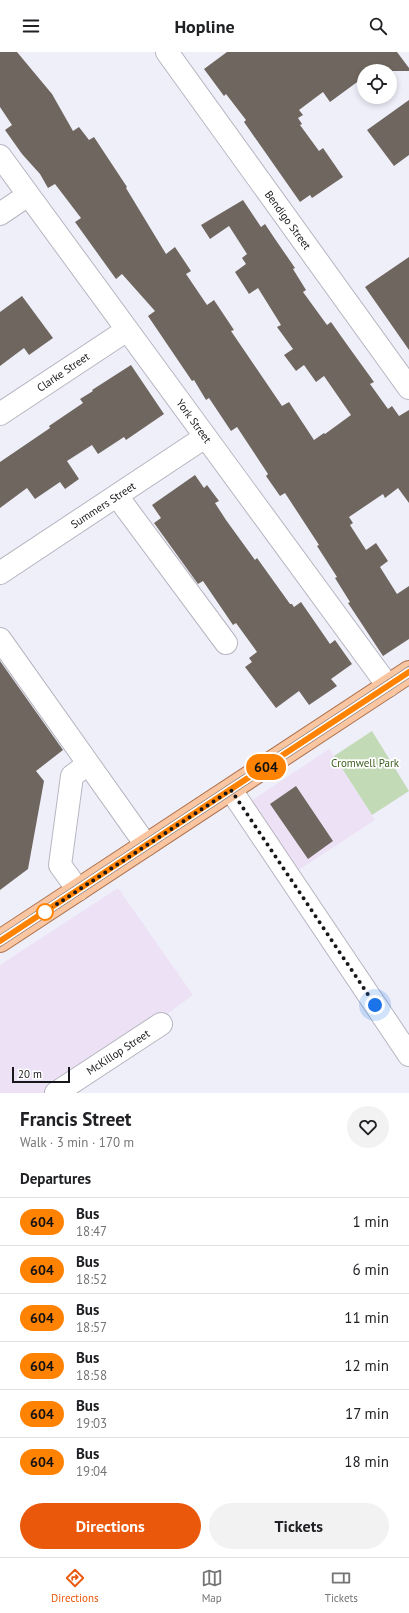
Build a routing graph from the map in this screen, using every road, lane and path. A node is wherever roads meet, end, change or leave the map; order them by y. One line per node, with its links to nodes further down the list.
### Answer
1 (167, 52): 6 (street, Bendigo Street)
2 (0, 156): 3 (street, York Street)
3 (28, 195): 4 (street); 5 (street, York Street)
4 (0, 214)
5 (127, 330): 7 (street, Clarke Street); 8 (street, York Street)
6 (409, 388)
7 (0, 414)
8 (205, 437): 9 (street, Summers Street); 14 (street, York Street)
9 (117, 496): 10 (street, Summers Street); 12 (street)
10 (0, 573)
11 (0, 639): 15 (street)
12 (226, 643)
13 (409, 672): 14 (main road)
14 (388, 686): 16 (main road)
15 (88, 764): 17 (street); 18 (street)
16 (231, 790): 17 (main road); 21 (street)
17 (146, 845): 18 (main road)
18 (78, 890): 19 (main road)
19 (0, 941)
20 (161, 1024): 22 (street, McKillop Street)
21 (409, 1055)
22 (56, 1093)

